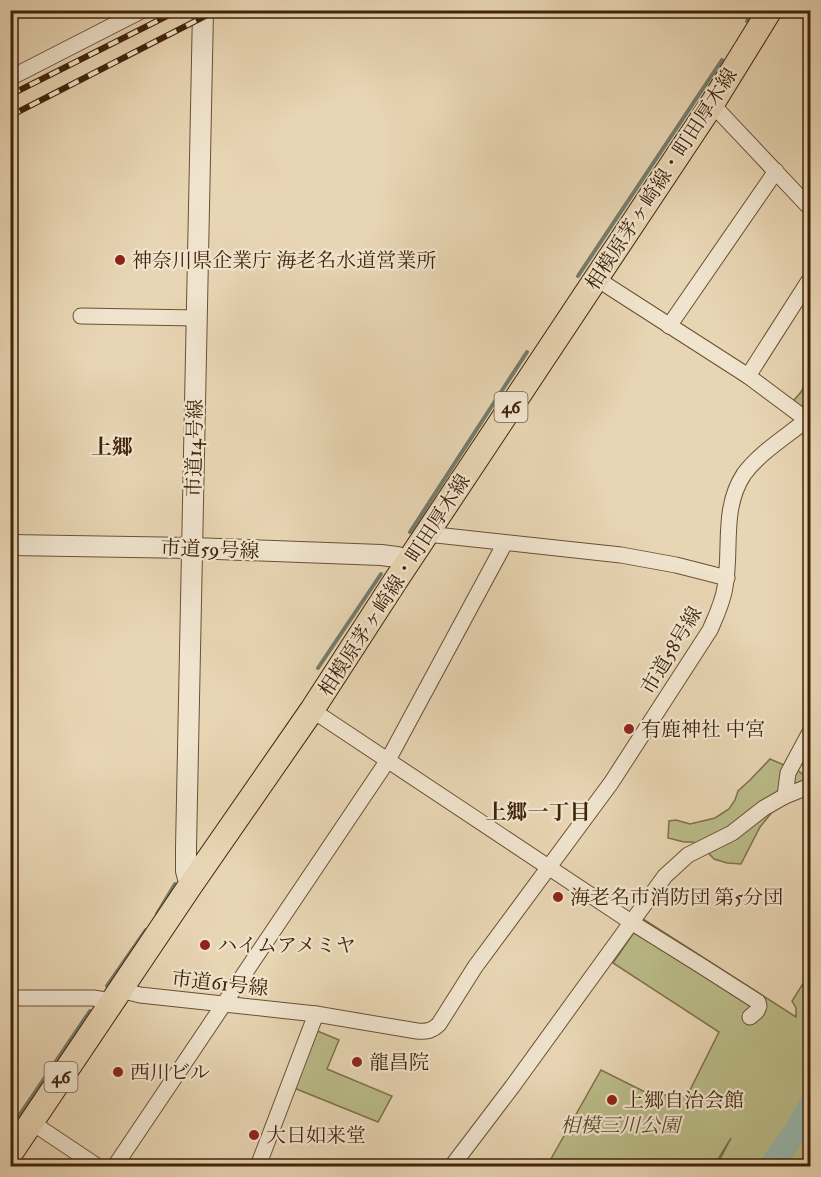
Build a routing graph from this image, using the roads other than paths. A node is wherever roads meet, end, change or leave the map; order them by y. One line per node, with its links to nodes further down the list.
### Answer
1 (143, 10): 4 (street)
2 (203, 10): 11 (street, 市道14号線)
3 (770, 10): 5 (main road, 相模原茅ヶ崎線・町田厚木線 / 46)
4 (10, 78)
5 (712, 104): 6 (street); 8 (main road, 相模原茅ヶ崎線・町田厚木線 / 46)
6 (776, 171): 7 (street); 12 (street)
7 (810, 208)
8 (597, 279): 12 (street); 15 (main road, 相模原茅ヶ崎線・町田厚木線 / 46)
9 (810, 279): 13 (street)
10 (81, 316): 11 (street)
11 (197, 318): 18 (street, 市道14号線)
12 (669, 326): 13 (street)
13 (748, 376): 14 (street)
14 (809, 419): 20 (street, 市道58号線)
15 (427, 534): 16 (street); 19 (main road, 相模原茅ヶ崎線・町田厚木線 / 46)
16 (506, 543): 20 (street); 23 (street)
17 (10, 545): 18 (street, 市道59号線)
18 (192, 548): 19 (street, 市道59号線); 27 (street, 市道14号線)
19 (410, 560): 21 (main road, 相模原茅ヶ崎線・町田厚木線 / 46)
20 (727, 578): 26 (street, 市道58号線)
21 (312, 710): 23 (street); 27 (main road, 相模原茅ヶ崎線・町田厚木線 / 46)
22 (810, 732): 25 (street)
23 (388, 760): 26 (street); 31 (street)
24 (810, 786): 25 (street)
25 (785, 796): 28 (street)
26 (549, 868): 28 (street); 32 (street, 市道58号線)
27 (190, 886): 29 (main road, 相模原茅ヶ崎線・町田厚木線 / 46)
28 (631, 922): 33 (street); 39 (street)
29 (116, 996): 30 (street, 市道61号線); 31 (street, 市道61号線); 34 (main road, 相模原茅ヶ崎線・町田厚木線 / 46)
30 (10, 998)
31 (223, 1004): 32 (street, 市道61号線); 37 (street)
32 (316, 1014): 38 (street)
33 (750, 1017)
34 (31, 1122): 35 (main road, 相模原茅ヶ崎線・町田厚木線 / 46); 36 (street)
35 (10, 1154)
36 (97, 1167)
37 (115, 1167)
38 (258, 1167)
39 (452, 1167)

